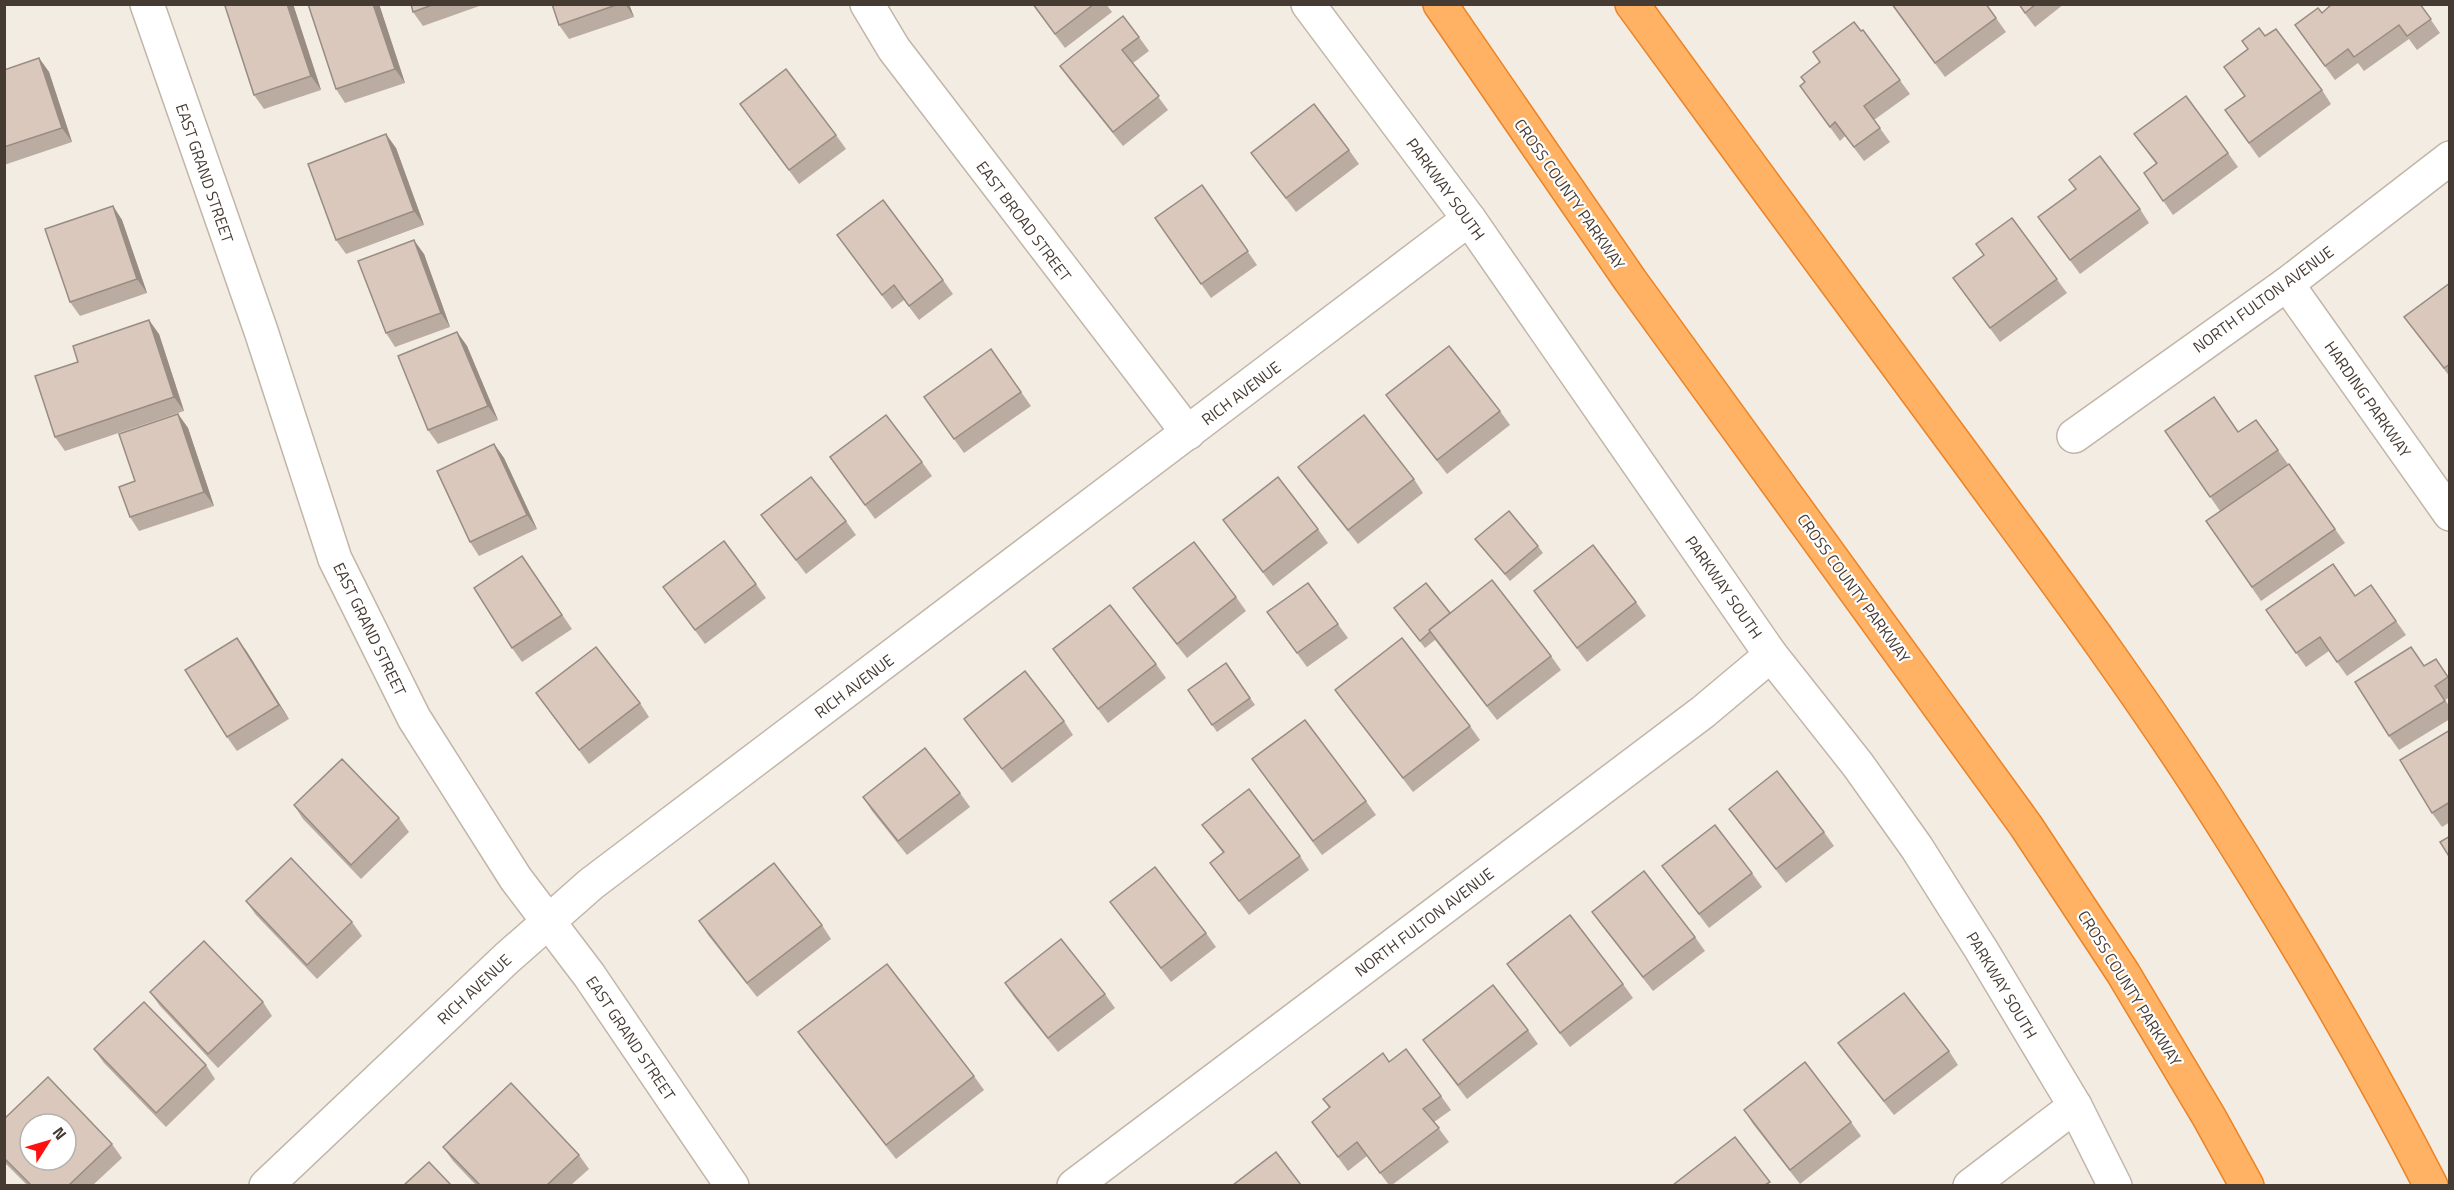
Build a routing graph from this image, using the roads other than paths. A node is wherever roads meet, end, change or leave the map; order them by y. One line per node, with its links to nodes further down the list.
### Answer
1 (147, 4): 13 (street, EAST GRAND STREET)
2 (867, 4): 9 (street, EAST BROAD STREET)
3 (1308, 4): 7 (street, PARKWAY SOUTH)
4 (1440, 4): 20 (highway, CROSS COUNTY PARKWAY)
5 (1632, 4): 21 (highway)
6 (2450, 158): 8 (street, NORTH FULTON AVENUE)
7 (1469, 219): 9 (street, RICH AVENUE); 12 (street, PARKWAY SOUTH)
8 (2287, 284): 10 (street, NORTH FULTON AVENUE); 11 (street, HARDING PARKWAY)
9 (1188, 433): 13 (street, RICH AVENUE)
10 (2074, 436)
11 (2450, 514)
12 (1771, 655): 14 (street, PARKWAY SOUTH); 17 (street, NORTH FULTON AVENUE)
13 (547, 922): 15 (street, RICH AVENUE); 16 (street, EAST GRAND STREET)
14 (2075, 1106): 18 (street); 19 (street, PARKWAY SOUTH)
15 (266, 1185)
16 (732, 1185)
17 (1074, 1185)
18 (1970, 1185)
19 (2115, 1185)
20 (2247, 1185)
21 (2431, 1185)

